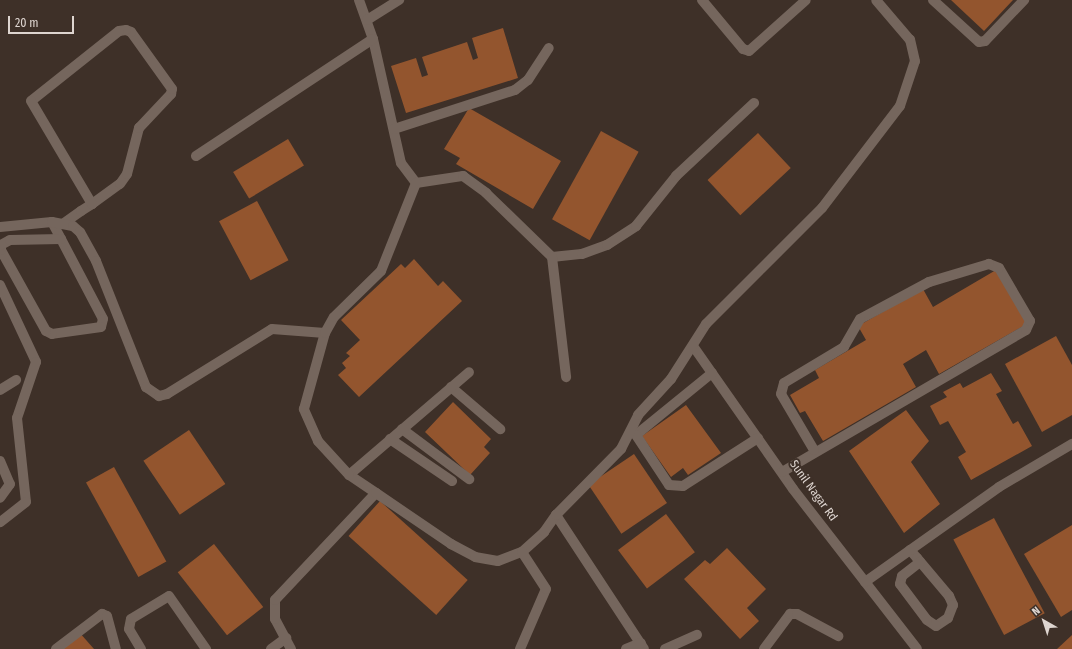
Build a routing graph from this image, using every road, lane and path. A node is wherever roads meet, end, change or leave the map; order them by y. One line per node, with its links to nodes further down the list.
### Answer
1 (359, 0): 8 (street)
2 (399, 0): 8 (street)
3 (702, 0): 4 (street)
4 (806, 0)
5 (876, 0): 24 (street)
6 (933, 0): 7 (street)
7 (1024, 0)
8 (367, 20): 9 (street)
9 (374, 39): 12 (street); 13 (street)
10 (549, 48): 12 (street)
11 (754, 102): 20 (street)
12 (394, 129): 14 (street)
13 (196, 156)
14 (416, 183): 20 (street); 23 (street)
15 (92, 204): 15 (street); 17 (street)
16 (52, 222): 17 (street); 18 (street); 19 (street)
17 (64, 223): 23 (street)
18 (0, 227)
19 (61, 239): 19 (street)
20 (552, 257): 27 (street)
21 (0, 285): 22 (street)
22 (4, 305): 45 (street)
23 (324, 333): 39 (street)
24 (693, 346): 26 (street, Sunil Nagar Rd); 44 (street)
25 (469, 372): 29 (street)
26 (712, 373): 33 (street, Sunil Nagar Rd); 33 (street)
27 (566, 378)
28 (16, 380): 30 (street)
29 (451, 387): 31 (street); 32 (street)
30 (0, 390)
31 (402, 429): 34 (street); 40 (street)
32 (500, 429)
33 (758, 438): 38 (street, Sunil Nagar Rd)
34 (390, 439): 39 (street); 41 (street)
35 (1072, 444): 46 (street)
36 (814, 450): 36 (street); 38 (street)
37 (0, 461): 43 (street)
38 (782, 472): 49 (street, Sunil Nagar Rd)
39 (349, 475): 42 (street)
40 (469, 479)
41 (452, 481)
42 (376, 493): 47 (street); 52 (street)
43 (0, 498)
44 (556, 515): 47 (street); 53 (street)
45 (0, 522)
46 (910, 550): 48 (street); 49 (street)
47 (522, 552): 60 (street)
48 (920, 562): 48 (street)
49 (865, 582): 64 (street, Sunil Nagar Rd)
50 (697, 635): 62 (street)
51 (838, 636): 63 (street)
52 (286, 638): 58 (street); 59 (street)
53 (643, 646): 61 (street)
54 (56, 649): 55 (street)
55 (116, 649)
56 (141, 649): 57 (street)
57 (206, 649)
58 (271, 649)
59 (291, 649)
60 (520, 649)
61 (626, 649)
62 (665, 649)
63 (764, 649)
64 (917, 649)

